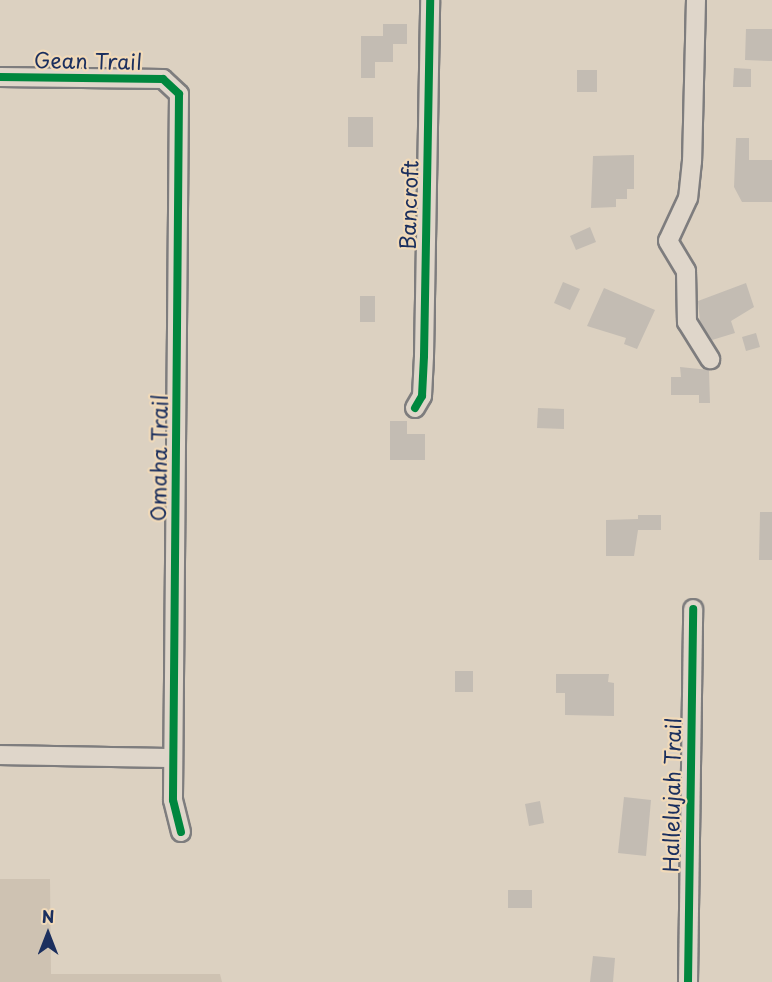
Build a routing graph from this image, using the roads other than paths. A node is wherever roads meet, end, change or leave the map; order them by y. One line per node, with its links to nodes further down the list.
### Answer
1 (430, 0): 6 (street, Bancroft)
2 (696, 0): 5 (street)
3 (0, 77): 4 (street, Gean Trail)
4 (173, 84): 9 (street, Omaha Trail)
5 (710, 359)
6 (415, 408)
7 (693, 609): 11 (street, Hallelujah Trail)
8 (0, 755): 9 (street)
9 (173, 758): 10 (street, Omaha Trail)
10 (181, 832)
11 (688, 982)

